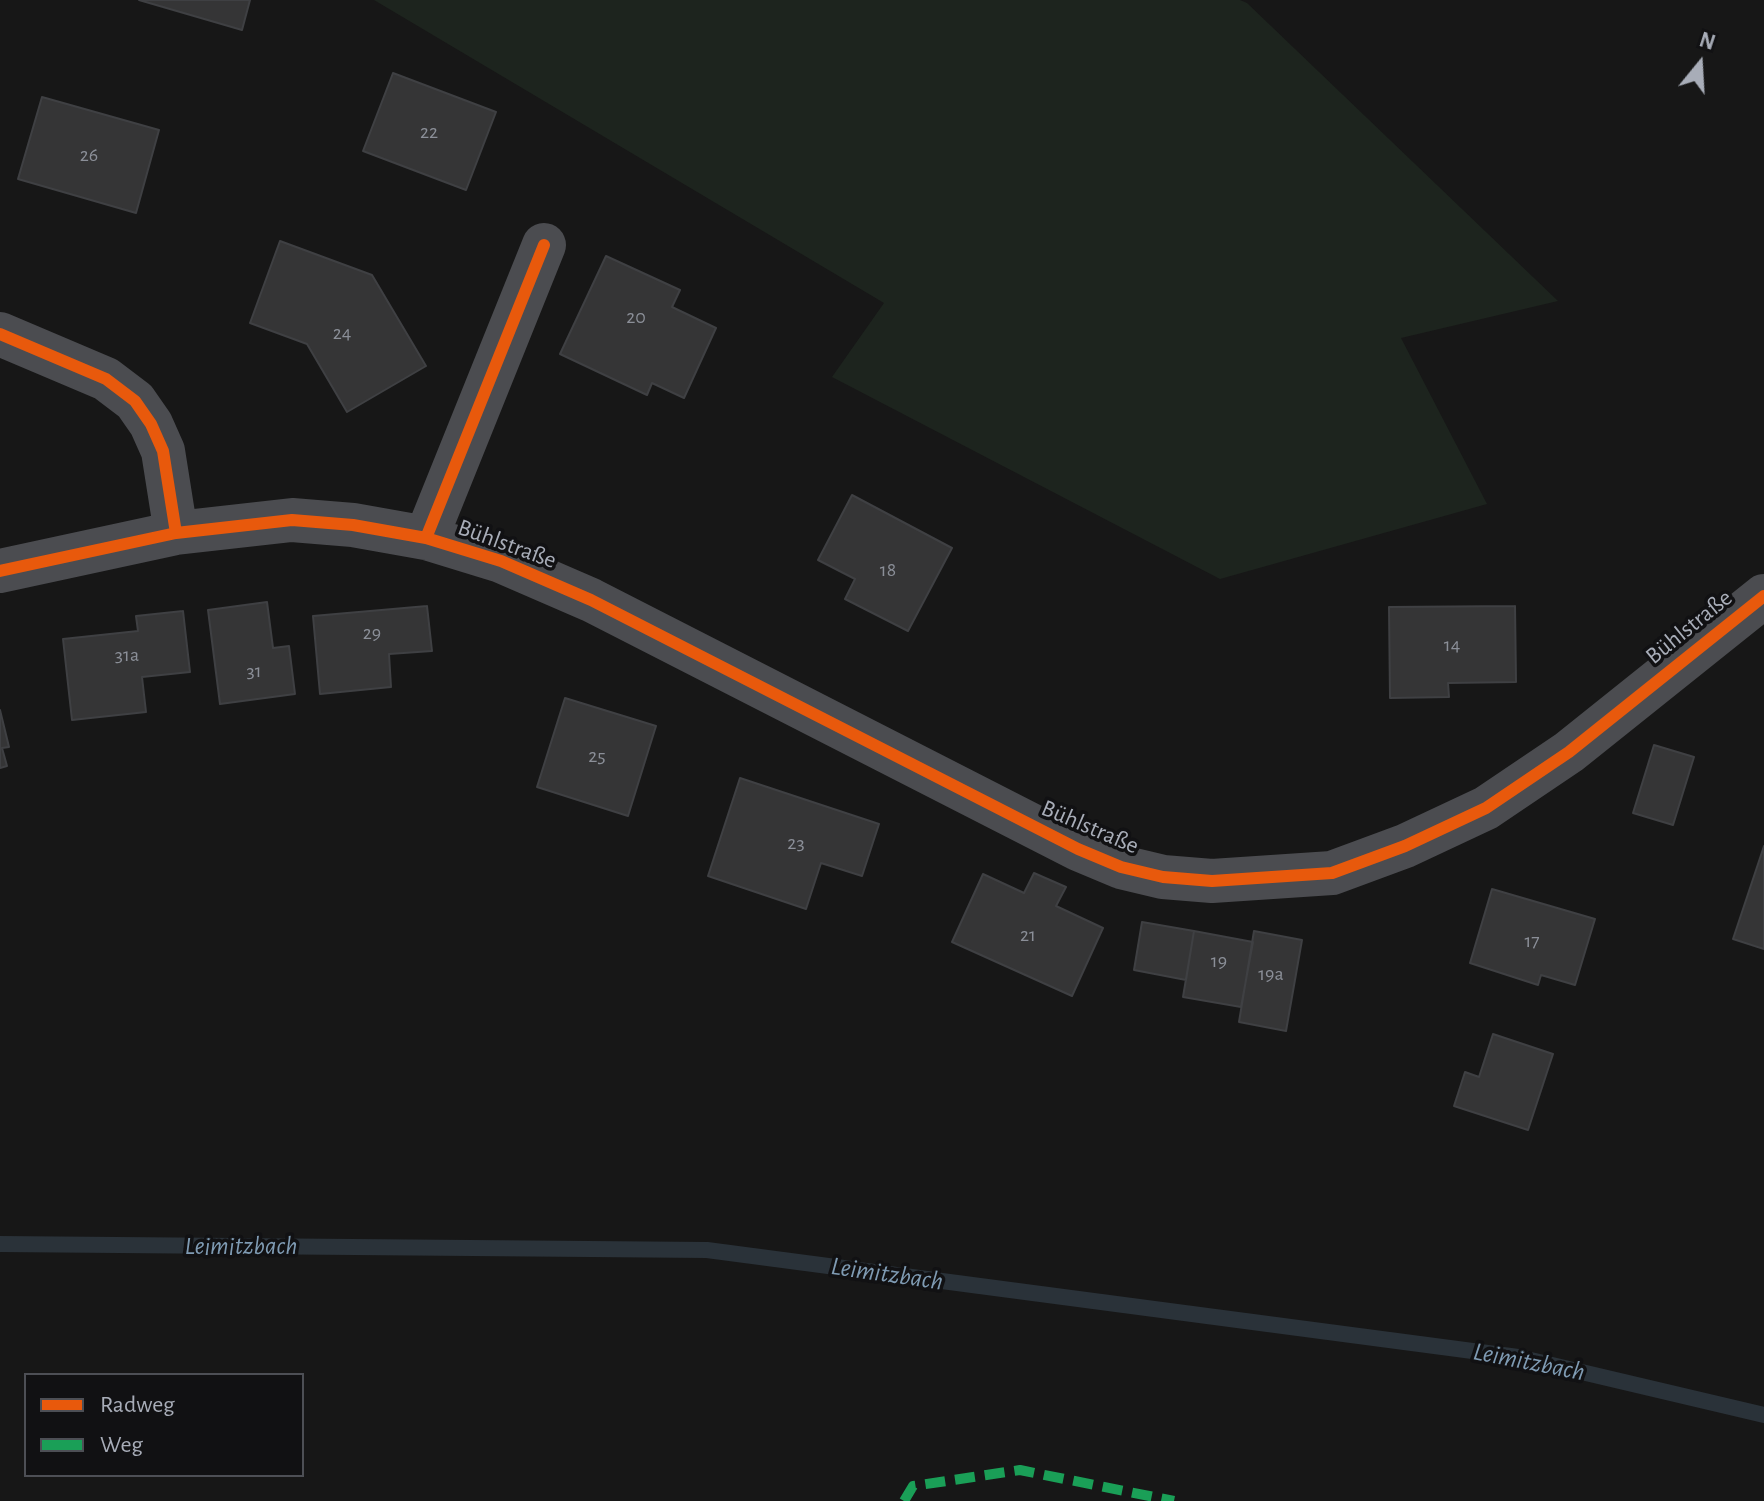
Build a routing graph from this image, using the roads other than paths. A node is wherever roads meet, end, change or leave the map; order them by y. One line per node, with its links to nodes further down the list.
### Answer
1 (544, 245): 4 (street, Bühlstraße)
2 (0, 334): 3 (street)
3 (176, 533): 4 (street, Bühlstraße); 5 (street, Bühlstraße)
4 (426, 538): 6 (street, Bühlstraße)
5 (0, 571)
6 (1764, 596)

